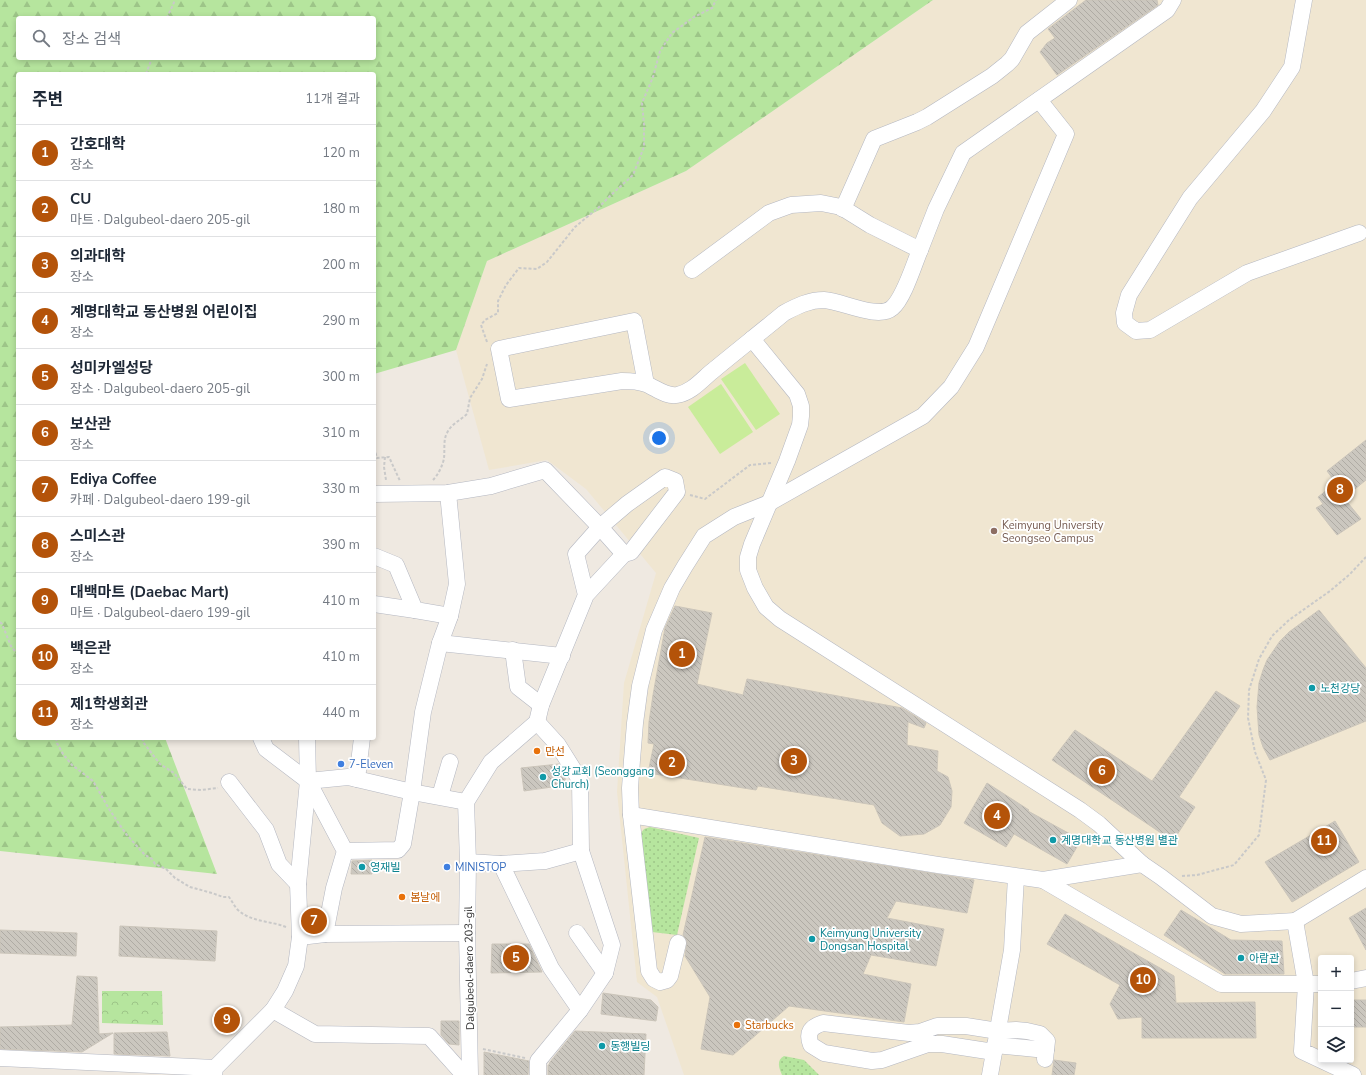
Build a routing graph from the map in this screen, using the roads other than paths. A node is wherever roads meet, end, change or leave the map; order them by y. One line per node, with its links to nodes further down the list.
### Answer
1 (1070, 0): 5 (street)
2 (1173, 0): 4 (street)
3 (1304, 0): 6 (street)
4 (1039, 100): 7 (street); 13 (street)
5 (843, 208): 7 (street); 8 (street)
6 (1364, 230)
7 (920, 250): 9 (street)
8 (692, 270)
9 (752, 339): 10 (street); 13 (street)
10 (646, 384): 10 (street)
11 (448, 492): 12 (street); 14 (street); 20 (street)
12 (378, 494)
13 (769, 503): 36 (street); 41 (street)
14 (600, 527): 15 (street); 15 (street); 17 (street)
15 (624, 554): 17 (street)
16 (376, 557): 19 (street)
17 (586, 595): 23 (street)
18 (376, 604): 19 (street)
19 (415, 610): 20 (street)
20 (450, 616): 21 (street)
21 (440, 643): 22 (street); 33 (street)
22 (513, 650): 23 (street); 24 (street)
23 (562, 656): 24 (street)
24 (541, 705): 25 (street)
25 (537, 722): 35 (street); 37 (street)
26 (262, 740): 31 (street)
27 (307, 740): 31 (street)
28 (362, 740): 30 (street)
29 (450, 762): 34 (street)
30 (357, 779): 31 (street); 33 (street)
31 (308, 781): 38 (street); 45 (street)
32 (229, 782): 45 (street)
33 (412, 792): 34 (street); 38 (street)
34 (440, 796): 35 (street)
35 (466, 802): 39 (street, Dalgubeol-daero 203-gil)
36 (632, 815): 42 (street); 51 (street)
37 (581, 850): 40 (street); 52 (street)
38 (345, 851): 50 (street)
39 (468, 862): 40 (street); 47 (street, Dalgubeol-daero 203-gil)
40 (501, 864): 57 (street)
41 (1142, 864): 44 (street); 46 (street)
42 (1016, 877): 44 (street); 59 (street)
43 (1366, 878): 46 (street)
44 (1043, 880): 55 (street)
45 (298, 884): 49 (street)
46 (1295, 921): 55 (street)
47 (467, 933): 50 (street); 66 (street, Dalgubeol-daero 203-gil)
48 (577, 933): 52 (street)
49 (300, 934): 50 (street); 56 (street)
50 (325, 934)
51 (678, 943)
52 (605, 973): 57 (street)
53 (1366, 978): 54 (street)
54 (1354, 980)
55 (1313, 984): 68 (street)
56 (273, 1010): 64 (street); 65 (street)
57 (580, 1010): 63 (street)
58 (882, 1031): 59 (street); 62 (street); 62 (street)
59 (996, 1043): 60 (street); 62 (street); 67 (street)
60 (1045, 1055)
61 (0, 1058): 64 (street)
62 (882, 1060)
63 (538, 1068)
64 (214, 1072)
65 (464, 1075)
66 (470, 1075)
67 (990, 1075)
68 (1353, 1075)

